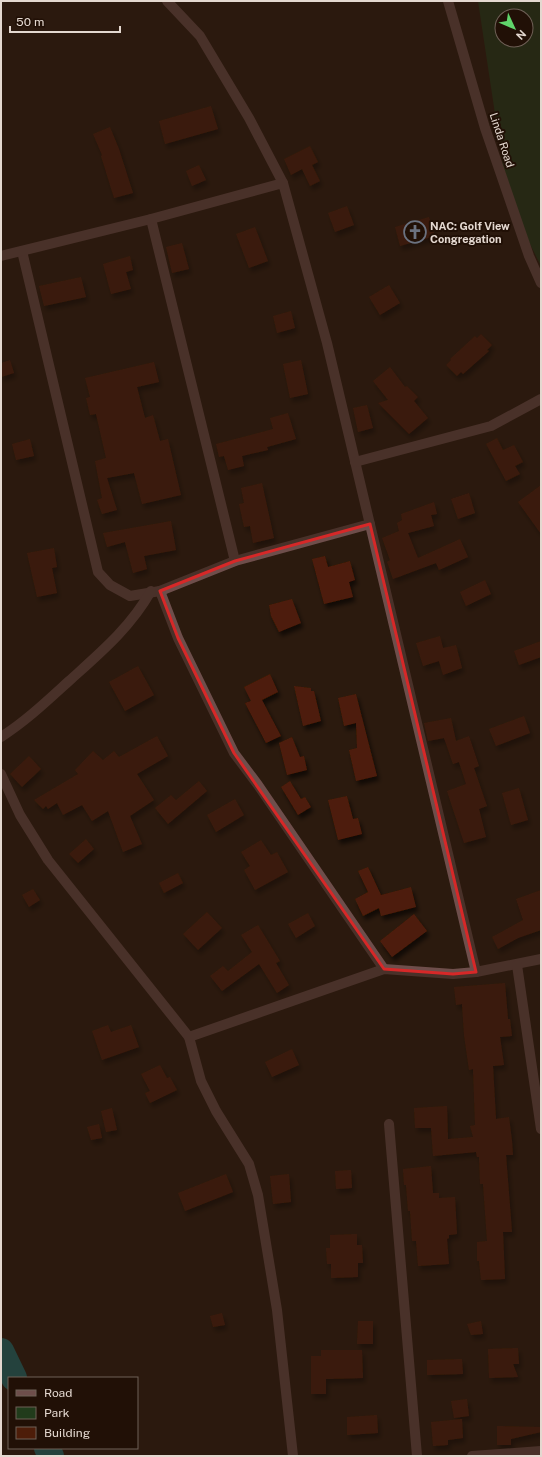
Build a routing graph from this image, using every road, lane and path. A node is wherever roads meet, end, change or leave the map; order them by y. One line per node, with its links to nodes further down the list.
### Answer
1 (167, 1): 3 (street)
2 (448, 1): 7 (street, Linda Road)
3 (283, 183): 4 (street); 9 (street)
4 (151, 219): 5 (street); 11 (street)
5 (22, 251): 6 (street); 12 (street)
6 (1, 256)
7 (541, 283)
8 (541, 399): 9 (street)
9 (355, 462): 10 (street)
10 (370, 524): 11 (street); 18 (street)
11 (235, 561): 12 (street)
12 (155, 591): 13 (street); 17 (street)
13 (1, 737)
14 (1, 774): 19 (street)
15 (541, 959): 16 (street)
16 (517, 965): 18 (street); 21 (street)
17 (384, 970): 18 (street); 19 (street)
18 (476, 972)
19 (189, 1037): 23 (street)
20 (389, 1124): 24 (street)
21 (541, 1129)
22 (541, 1451): 25 (street)
23 (292, 1456)
24 (417, 1456)
25 (472, 1456)

